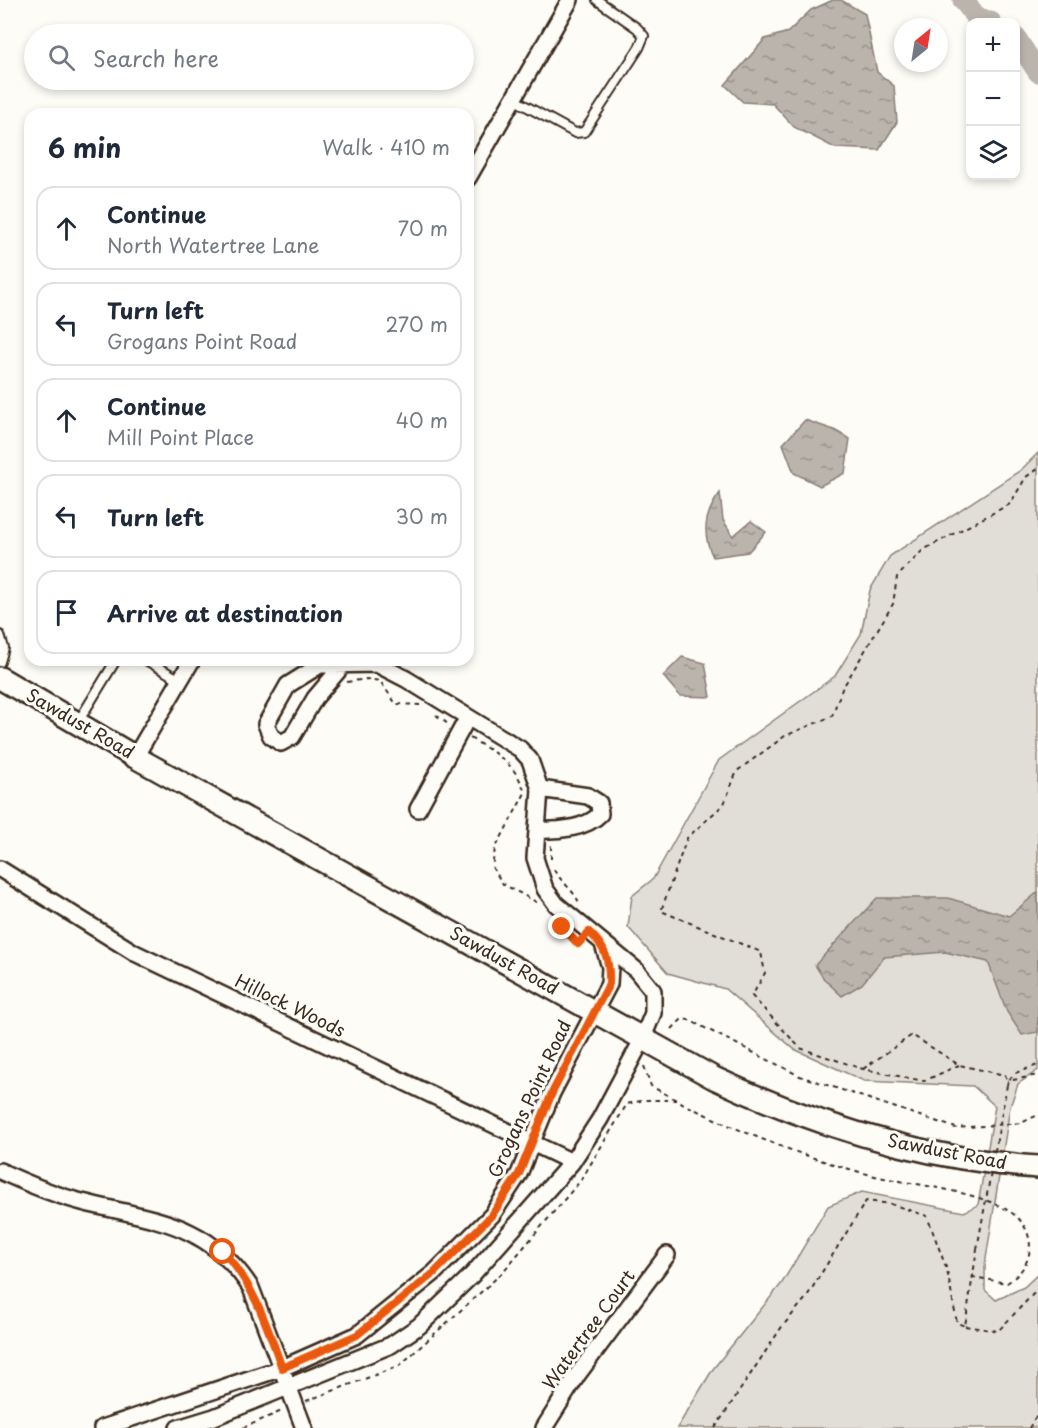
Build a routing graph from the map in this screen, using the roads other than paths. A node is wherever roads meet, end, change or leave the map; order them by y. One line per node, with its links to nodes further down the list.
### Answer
1 (570, 0): 3 (street)
2 (597, 0): 3 (lane)
3 (513, 99): 4 (street)
4 (474, 167)
5 (0, 635): 6 (lane)
6 (0, 662)
7 (112, 666): 16 (lane)
8 (156, 666): 14 (lane)
9 (188, 666): 14 (street)
10 (318, 666): 11 (street)
11 (342, 666)
12 (380, 666): 15 (street)
13 (0, 678): 16 (street, Sawdust Road)
14 (180, 680): 17 (street)
15 (468, 717): 18 (street); 19 (street)
16 (78, 723): 17 (street, Sawdust Road)
17 (135, 757): 23 (street, Sawdust Road)
18 (540, 789): 20 (street); 20 (street)
19 (418, 809)
20 (545, 830): 22 (street)
21 (0, 869): 25 (street, Hillock Woods)
22 (603, 944): 23 (street, Grogans Point Road); 24 (street)
23 (593, 1011): 24 (street, Sawdust Road); 25 (street, Grogans Point Road)
24 (643, 1050): 26 (street); 27 (street, Sawdust Road)
25 (533, 1143): 26 (street, Hillock Woods); 30 (street, Grogans Point Road)
26 (572, 1162): 31 (street)
27 (1038, 1167)
28 (0, 1172): 30 (street)
29 (667, 1255): 36 (street, Watertree Court)
30 (282, 1368): 31 (street); 32 (street, Grogans Point Road)
31 (289, 1386): 34 (street); 35 (street)
32 (144, 1421): 33 (street, Grogans Point Road)
33 (102, 1428)
34 (178, 1428)
35 (304, 1428)
36 (544, 1428)

